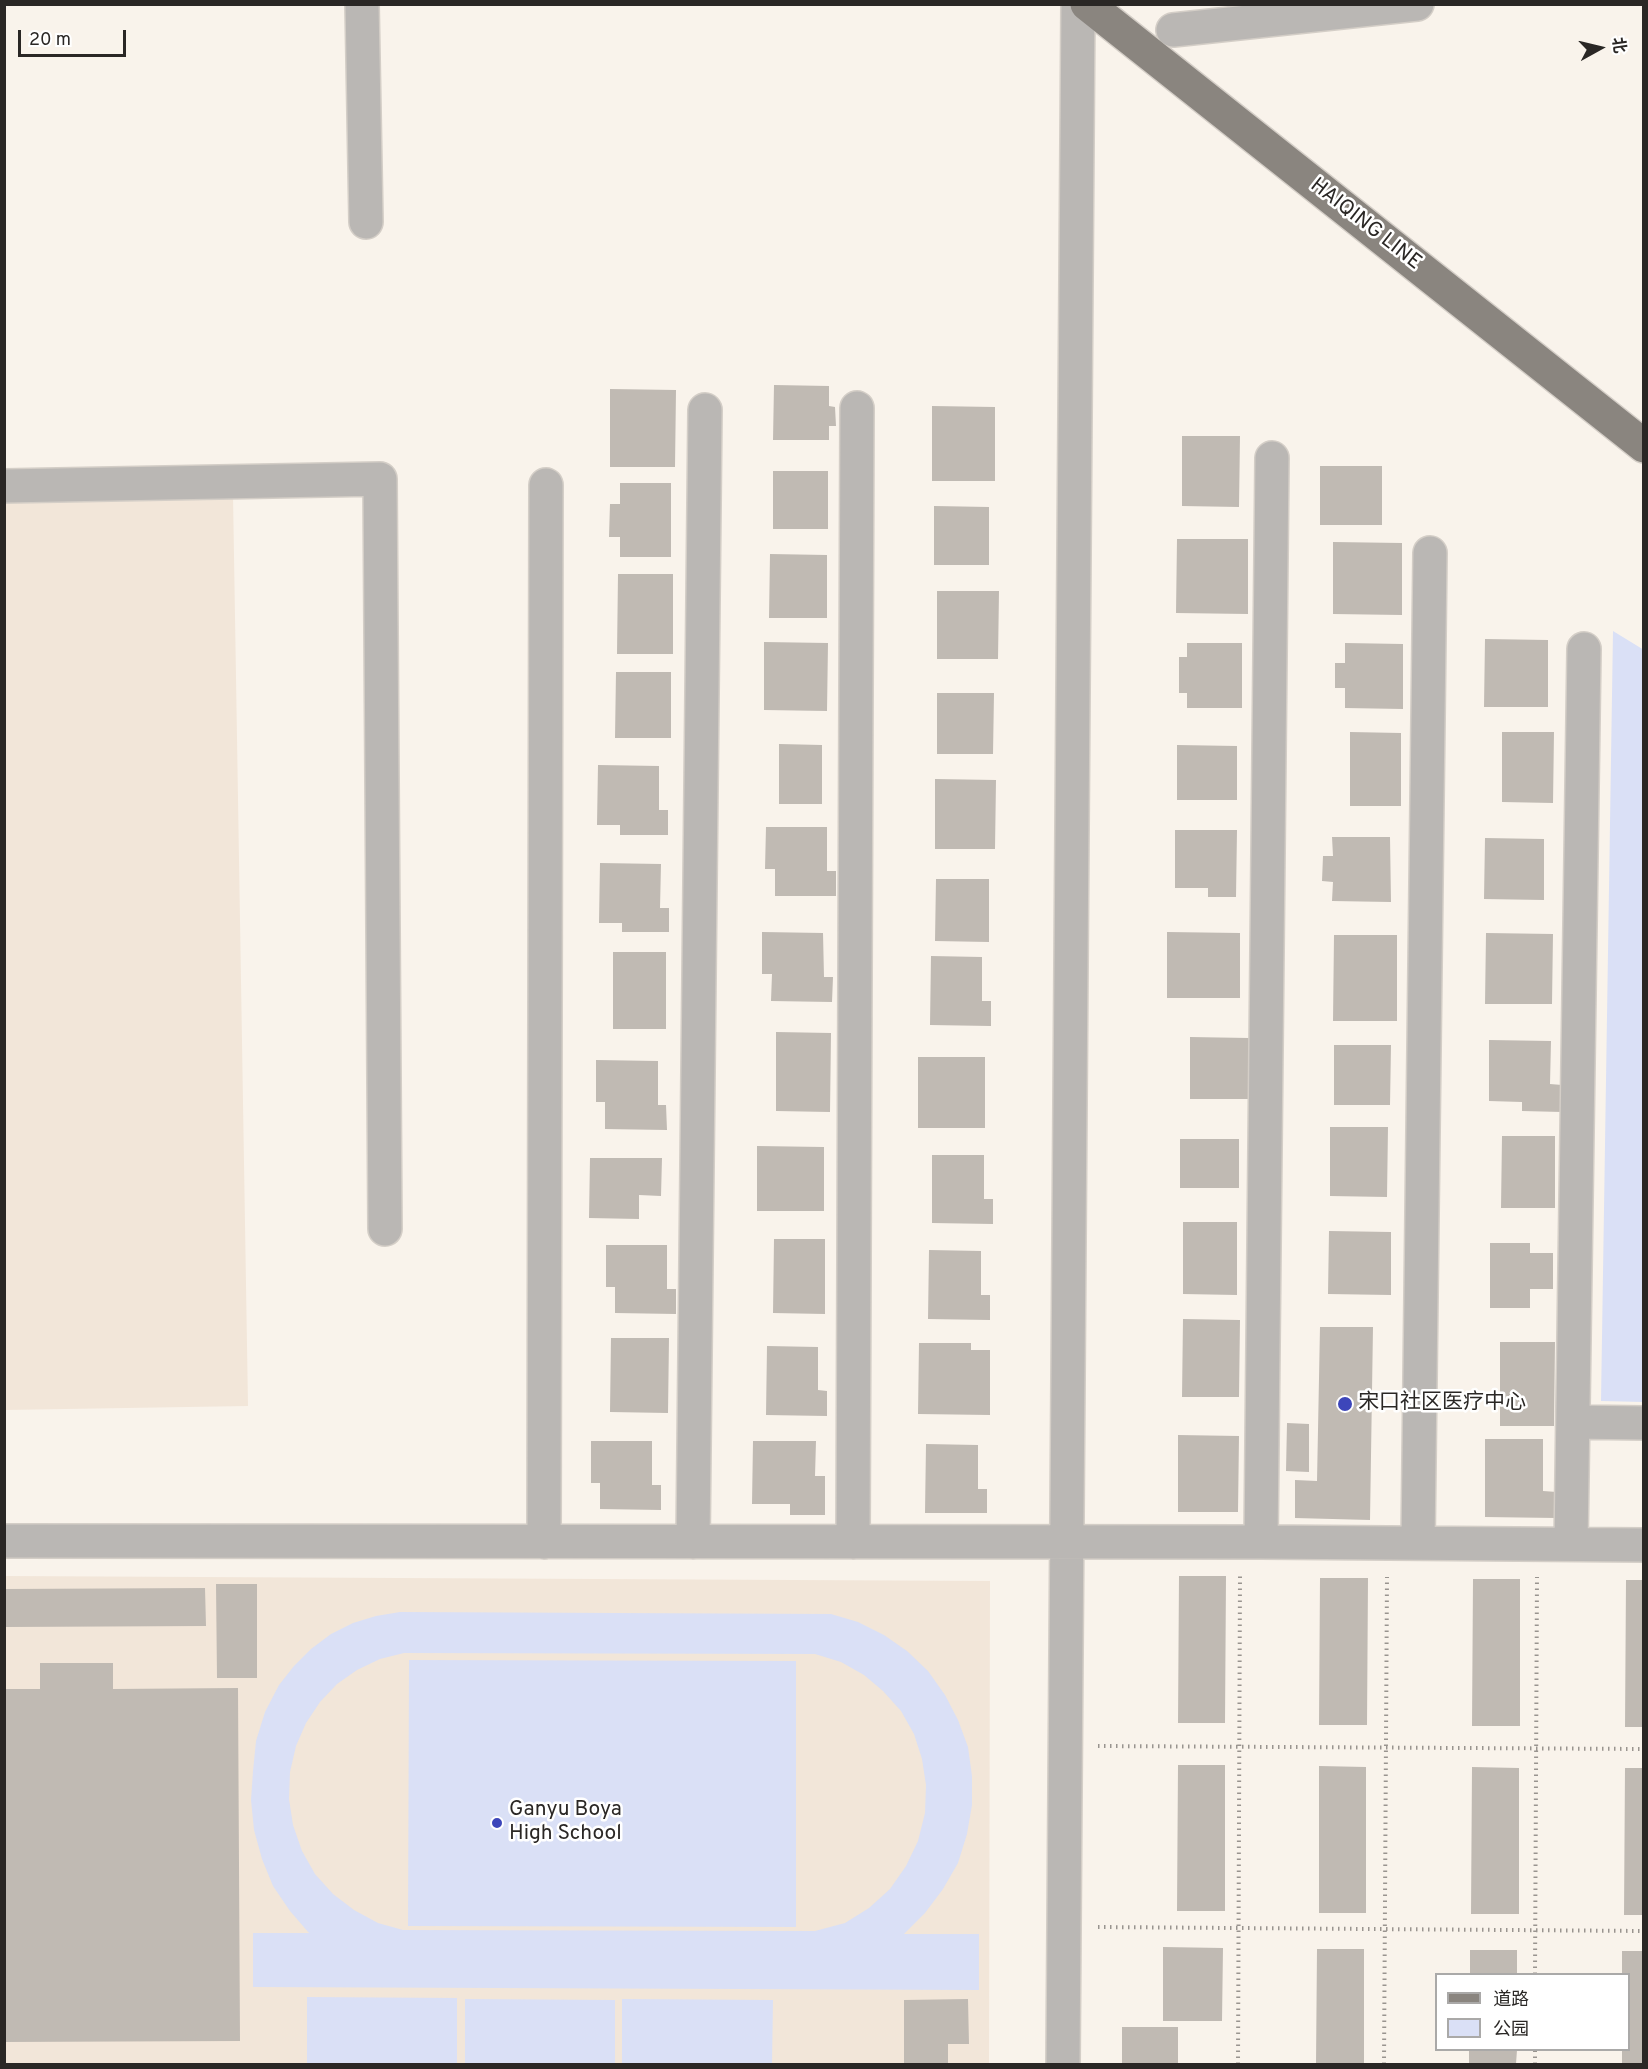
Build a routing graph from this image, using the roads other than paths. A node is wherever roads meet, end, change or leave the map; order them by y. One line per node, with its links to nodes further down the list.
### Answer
1 (362, 4): 7 (street)
2 (1078, 4): 23 (street)
3 (1087, 4): 6 (main road, HAIQING LINE)
4 (1418, 4): 5 (street)
5 (1172, 17): 6 (street)
6 (1178, 77): 10 (main road, HAIQING LINE)
7 (366, 222)
8 (857, 408): 22 (street)
9 (705, 410): 21 (street)
10 (1644, 446)
11 (1272, 458): 24 (street)
12 (546, 484): 20 (street)
13 (4, 486): 16 (street)
14 (1430, 553): 25 (street)
15 (1584, 649): 17 (street)
16 (385, 1228)
17 (1572, 1422): 18 (street); 26 (street)
18 (1644, 1423)
19 (4, 1541): 20 (street)
20 (544, 1542): 21 (street)
21 (693, 1542): 22 (street)
22 (853, 1542): 23 (street)
23 (1067, 1542): 24 (street); 28 (street)
24 (1251, 1542): 25 (street)
25 (1403, 1543): 26 (street)
26 (1571, 1544): 27 (street)
27 (1644, 1545)
28 (1063, 2064)

